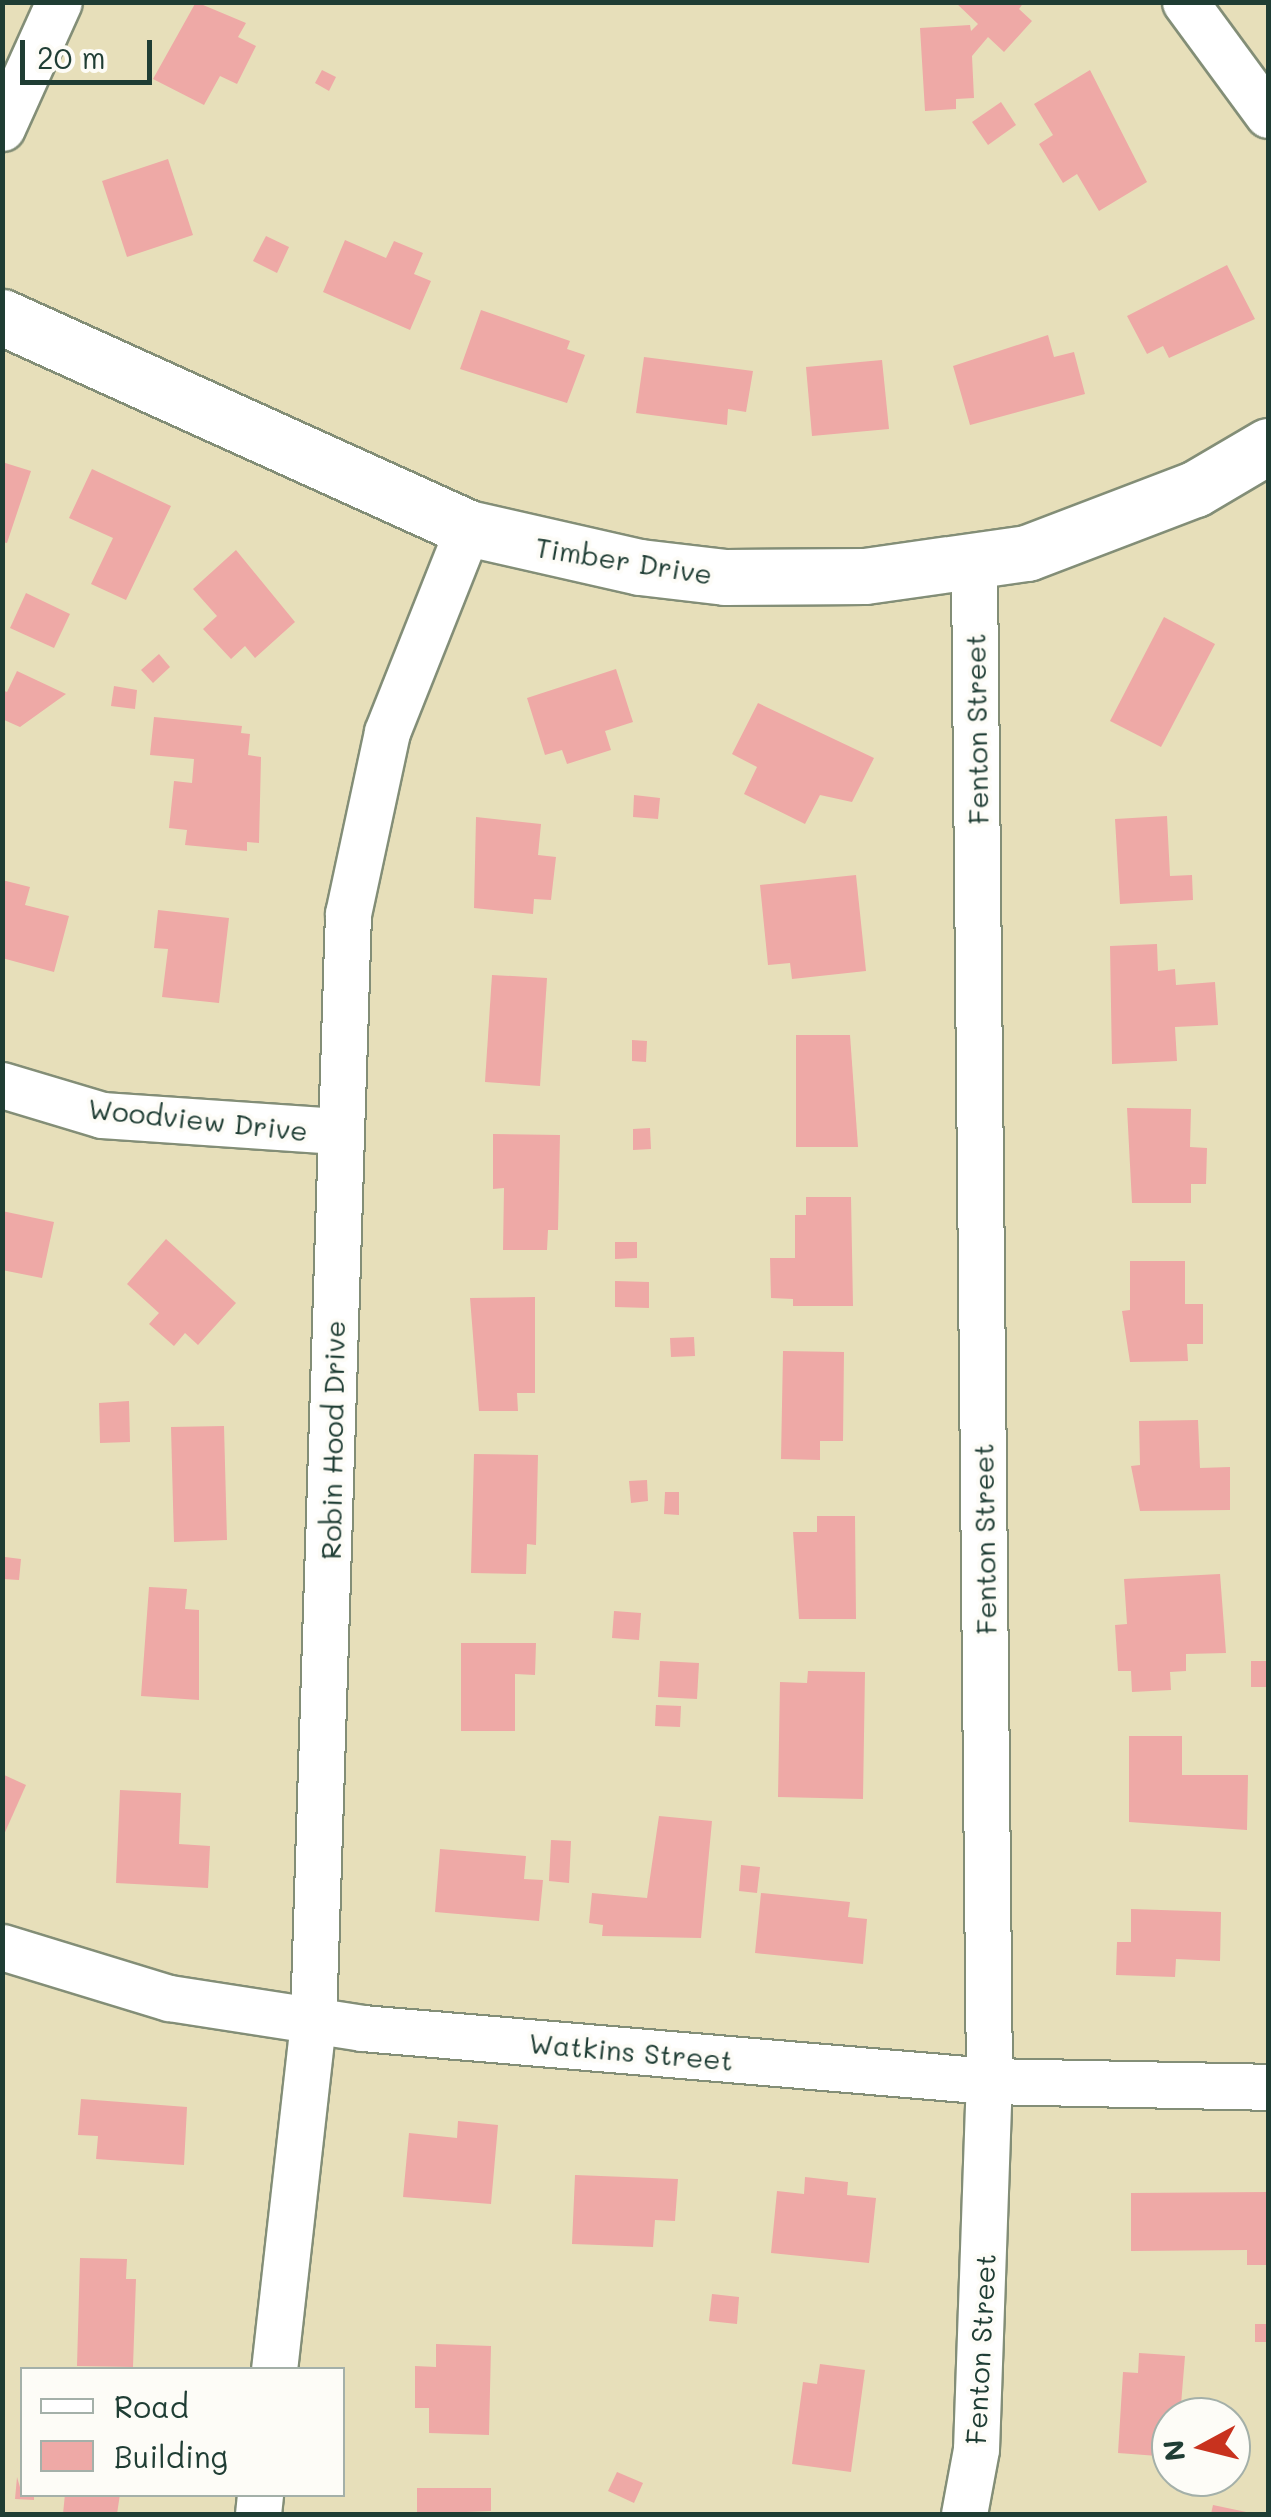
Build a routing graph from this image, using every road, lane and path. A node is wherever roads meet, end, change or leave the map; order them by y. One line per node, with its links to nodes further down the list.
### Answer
1 (59, 2): 4 (street)
2 (1186, 2): 3 (street)
3 (1268, 115)
4 (2, 128)
5 (2, 317): 7 (street, Timber Drive)
6 (1268, 446): 8 (street, Timber Drive)
7 (468, 528): 8 (street, Timber Drive); 10 (street, Robin Hood Drive)
8 (974, 562): 13 (street, Fenton Street)
9 (2, 1085): 10 (street, Woodview Drive)
10 (338, 1131): 12 (street, Robin Hood Drive)
11 (2, 1947): 12 (street, Watkins Street)
12 (313, 2020): 13 (street, Watkins Street); 15 (street, Robin Hood Drive)
13 (989, 2081): 14 (street, Watkins Street); 16 (street, Fenton Street)
14 (1268, 2086)
15 (274, 2367)
16 (964, 2514)

